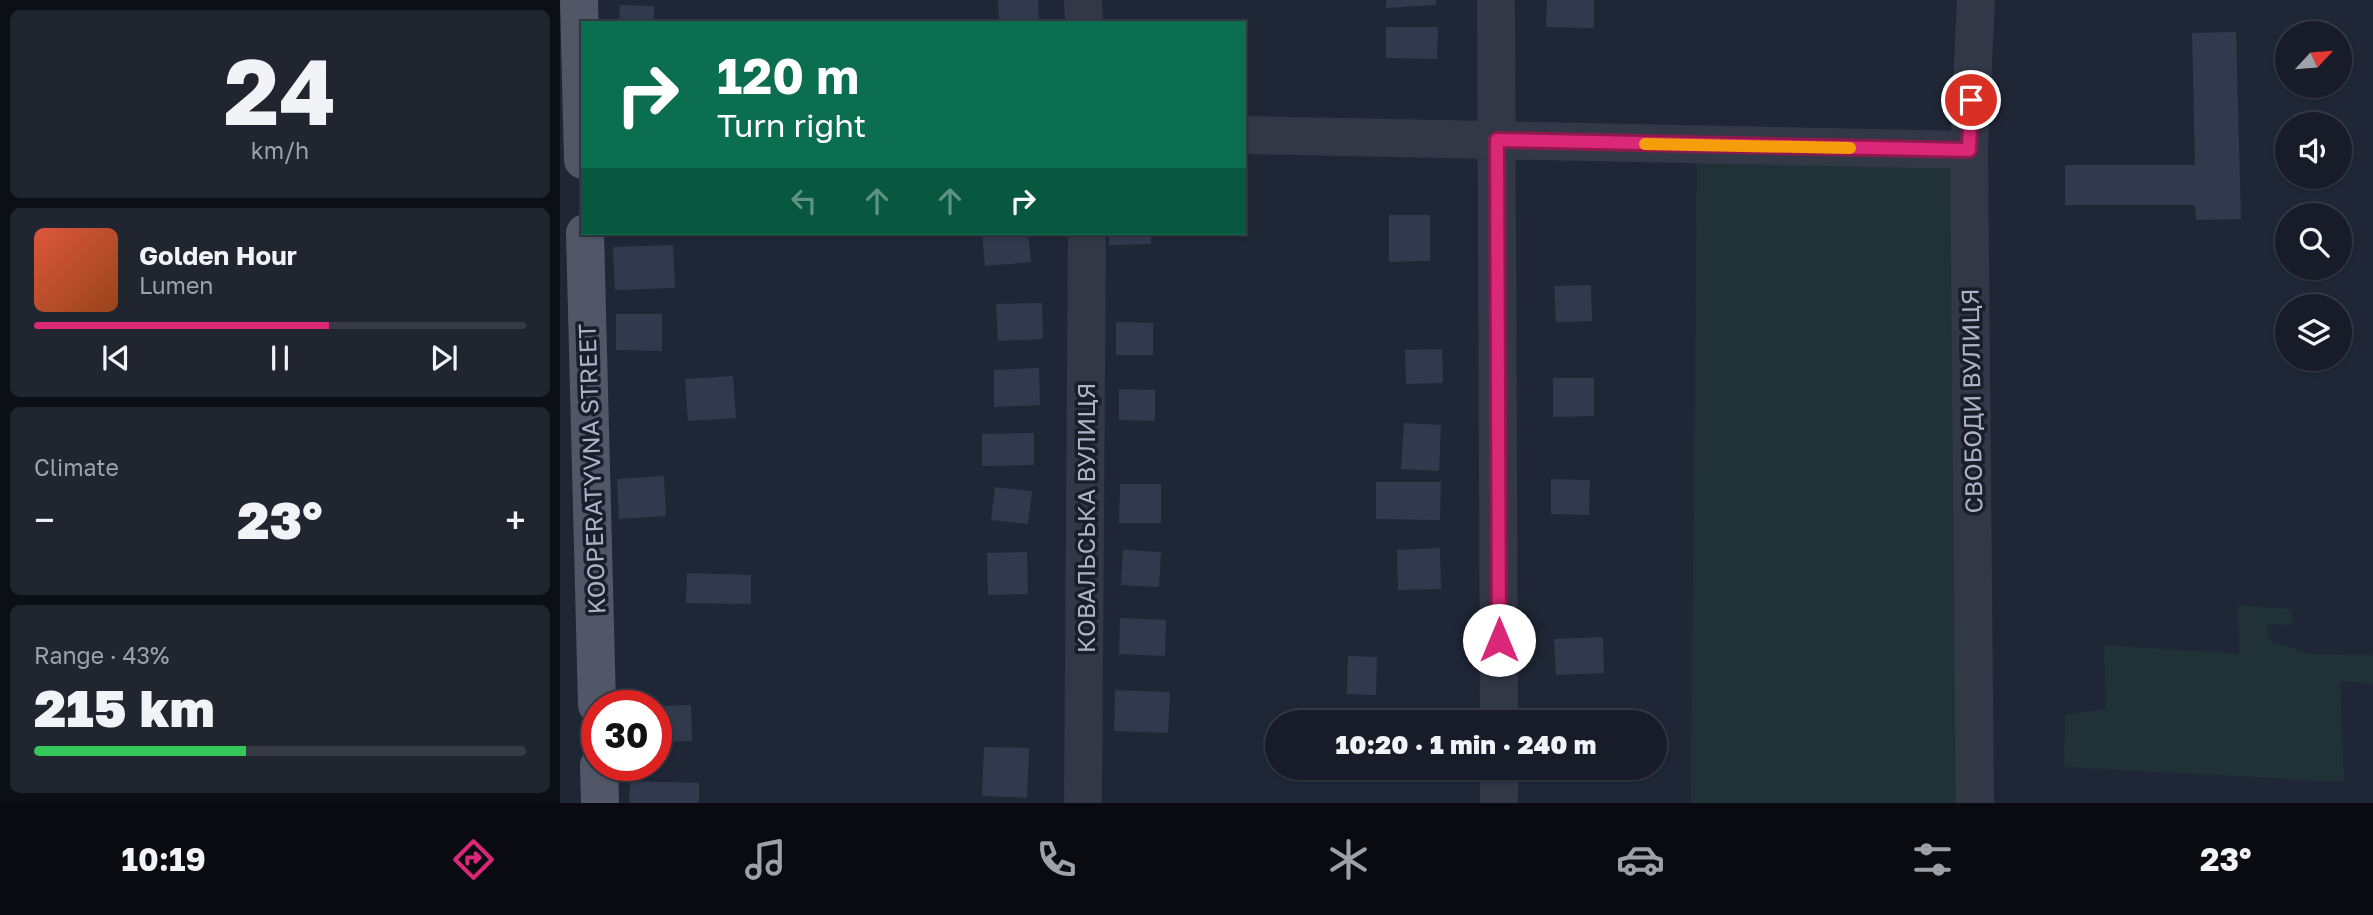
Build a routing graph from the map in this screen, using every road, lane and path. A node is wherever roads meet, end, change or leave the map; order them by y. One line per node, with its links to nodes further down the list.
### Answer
1 (579, 0): 6 (main road)
2 (1083, 0): 5 (street)
3 (1496, 0): 8 (street)
4 (1976, 0): 10 (street, СВОБОДИ ВУЛИЦЯ)
5 (1084, 21)
6 (575, 121): 9 (main road)
7 (1246, 135): 8 (street)
8 (1497, 140): 10 (street); 14 (street)
9 (581, 150)
10 (1969, 150): 20 (street, СВОБОДИ ВУЛИЦЯ)
11 (585, 235): 13 (main road, KOOPERATYVNA STREET)
12 (1087, 235): 18 (street, КОВАЛЬСЬКА ВУЛИЦЯ)
13 (597, 690)
14 (1499, 710)
15 (1499, 780): 19 (street)
16 (599, 781): 17 (main road)
17 (600, 803)
18 (1083, 803)
19 (1499, 803)
20 (1975, 803)

